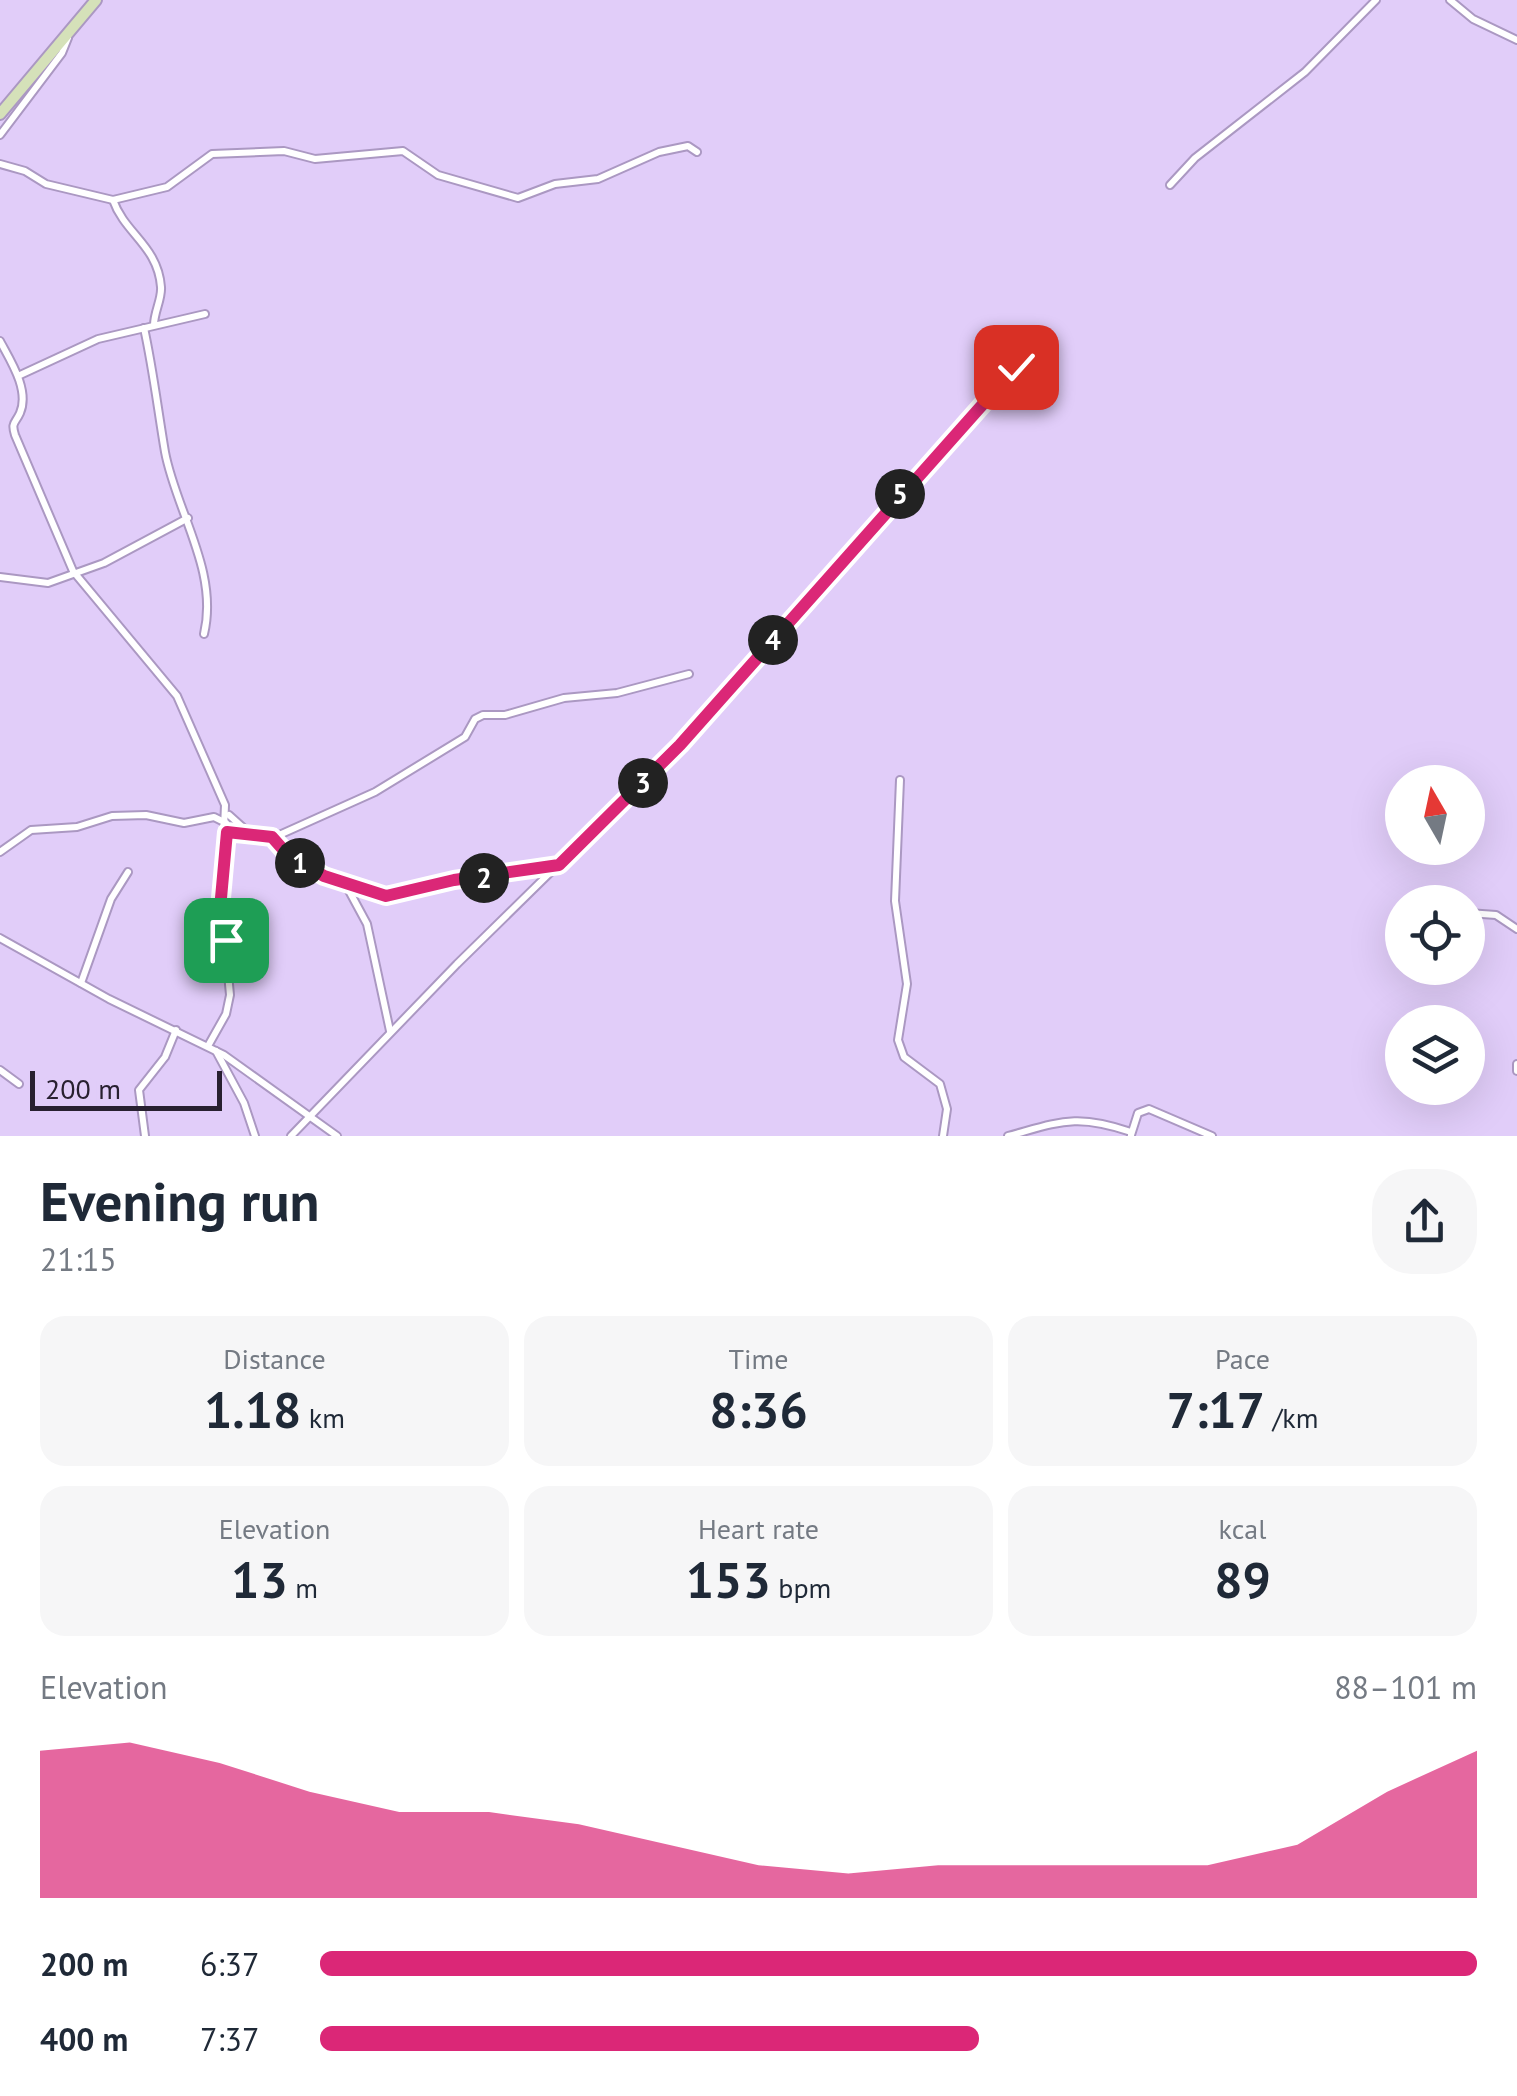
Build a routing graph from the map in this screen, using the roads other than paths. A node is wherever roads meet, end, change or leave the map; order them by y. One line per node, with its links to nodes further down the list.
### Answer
1 (96, 0): 4 (main road)
2 (1376, 0): 10 (street)
3 (1450, 0): 5 (street)
4 (70, 32): 6 (main road); 7 (street)
5 (1517, 40)
6 (0, 114)
7 (0, 136)
8 (698, 152): 11 (street)
9 (0, 164): 11 (street)
10 (1170, 185)
11 (113, 200): 13 (street)
12 (206, 314): 13 (street)
13 (154, 326): 14 (street)
14 (144, 328): 17 (street); 18 (street)
15 (1041, 338): 29 (street)
16 (0, 341): 17 (street)
17 (18, 376): 19 (street)
18 (188, 518): 19 (street); 21 (street)
19 (73, 572): 20 (street); 24 (street)
20 (0, 577)
21 (204, 634)
22 (689, 674): 27 (street)
23 (900, 780): 47 (street)
24 (228, 814): 25 (street); 26 (street)
25 (227, 828): 26 (street); 28 (street); 38 (street)
26 (251, 835): 27 (street)
27 (272, 837): 31 (street)
28 (0, 852)
29 (559, 865): 31 (street); 37 (street)
30 (128, 872): 35 (street)
31 (347, 887): 37 (street)
32 (1485, 915): 33 (street)
33 (1517, 930)
34 (0, 938): 35 (street)
35 (82, 983): 36 (street)
36 (176, 1030): 38 (street); 43 (street)
37 (390, 1032): 41 (street)
38 (211, 1048): 41 (street); 44 (street)
39 (0, 1070): 40 (street)
40 (19, 1084)
41 (309, 1114): 45 (street); 46 (street)
42 (1131, 1134): 48 (street); 49 (street)
43 (145, 1136)
44 (255, 1136)
45 (291, 1136)
46 (338, 1136)
47 (943, 1136)
48 (1008, 1136)
49 (1212, 1136)

